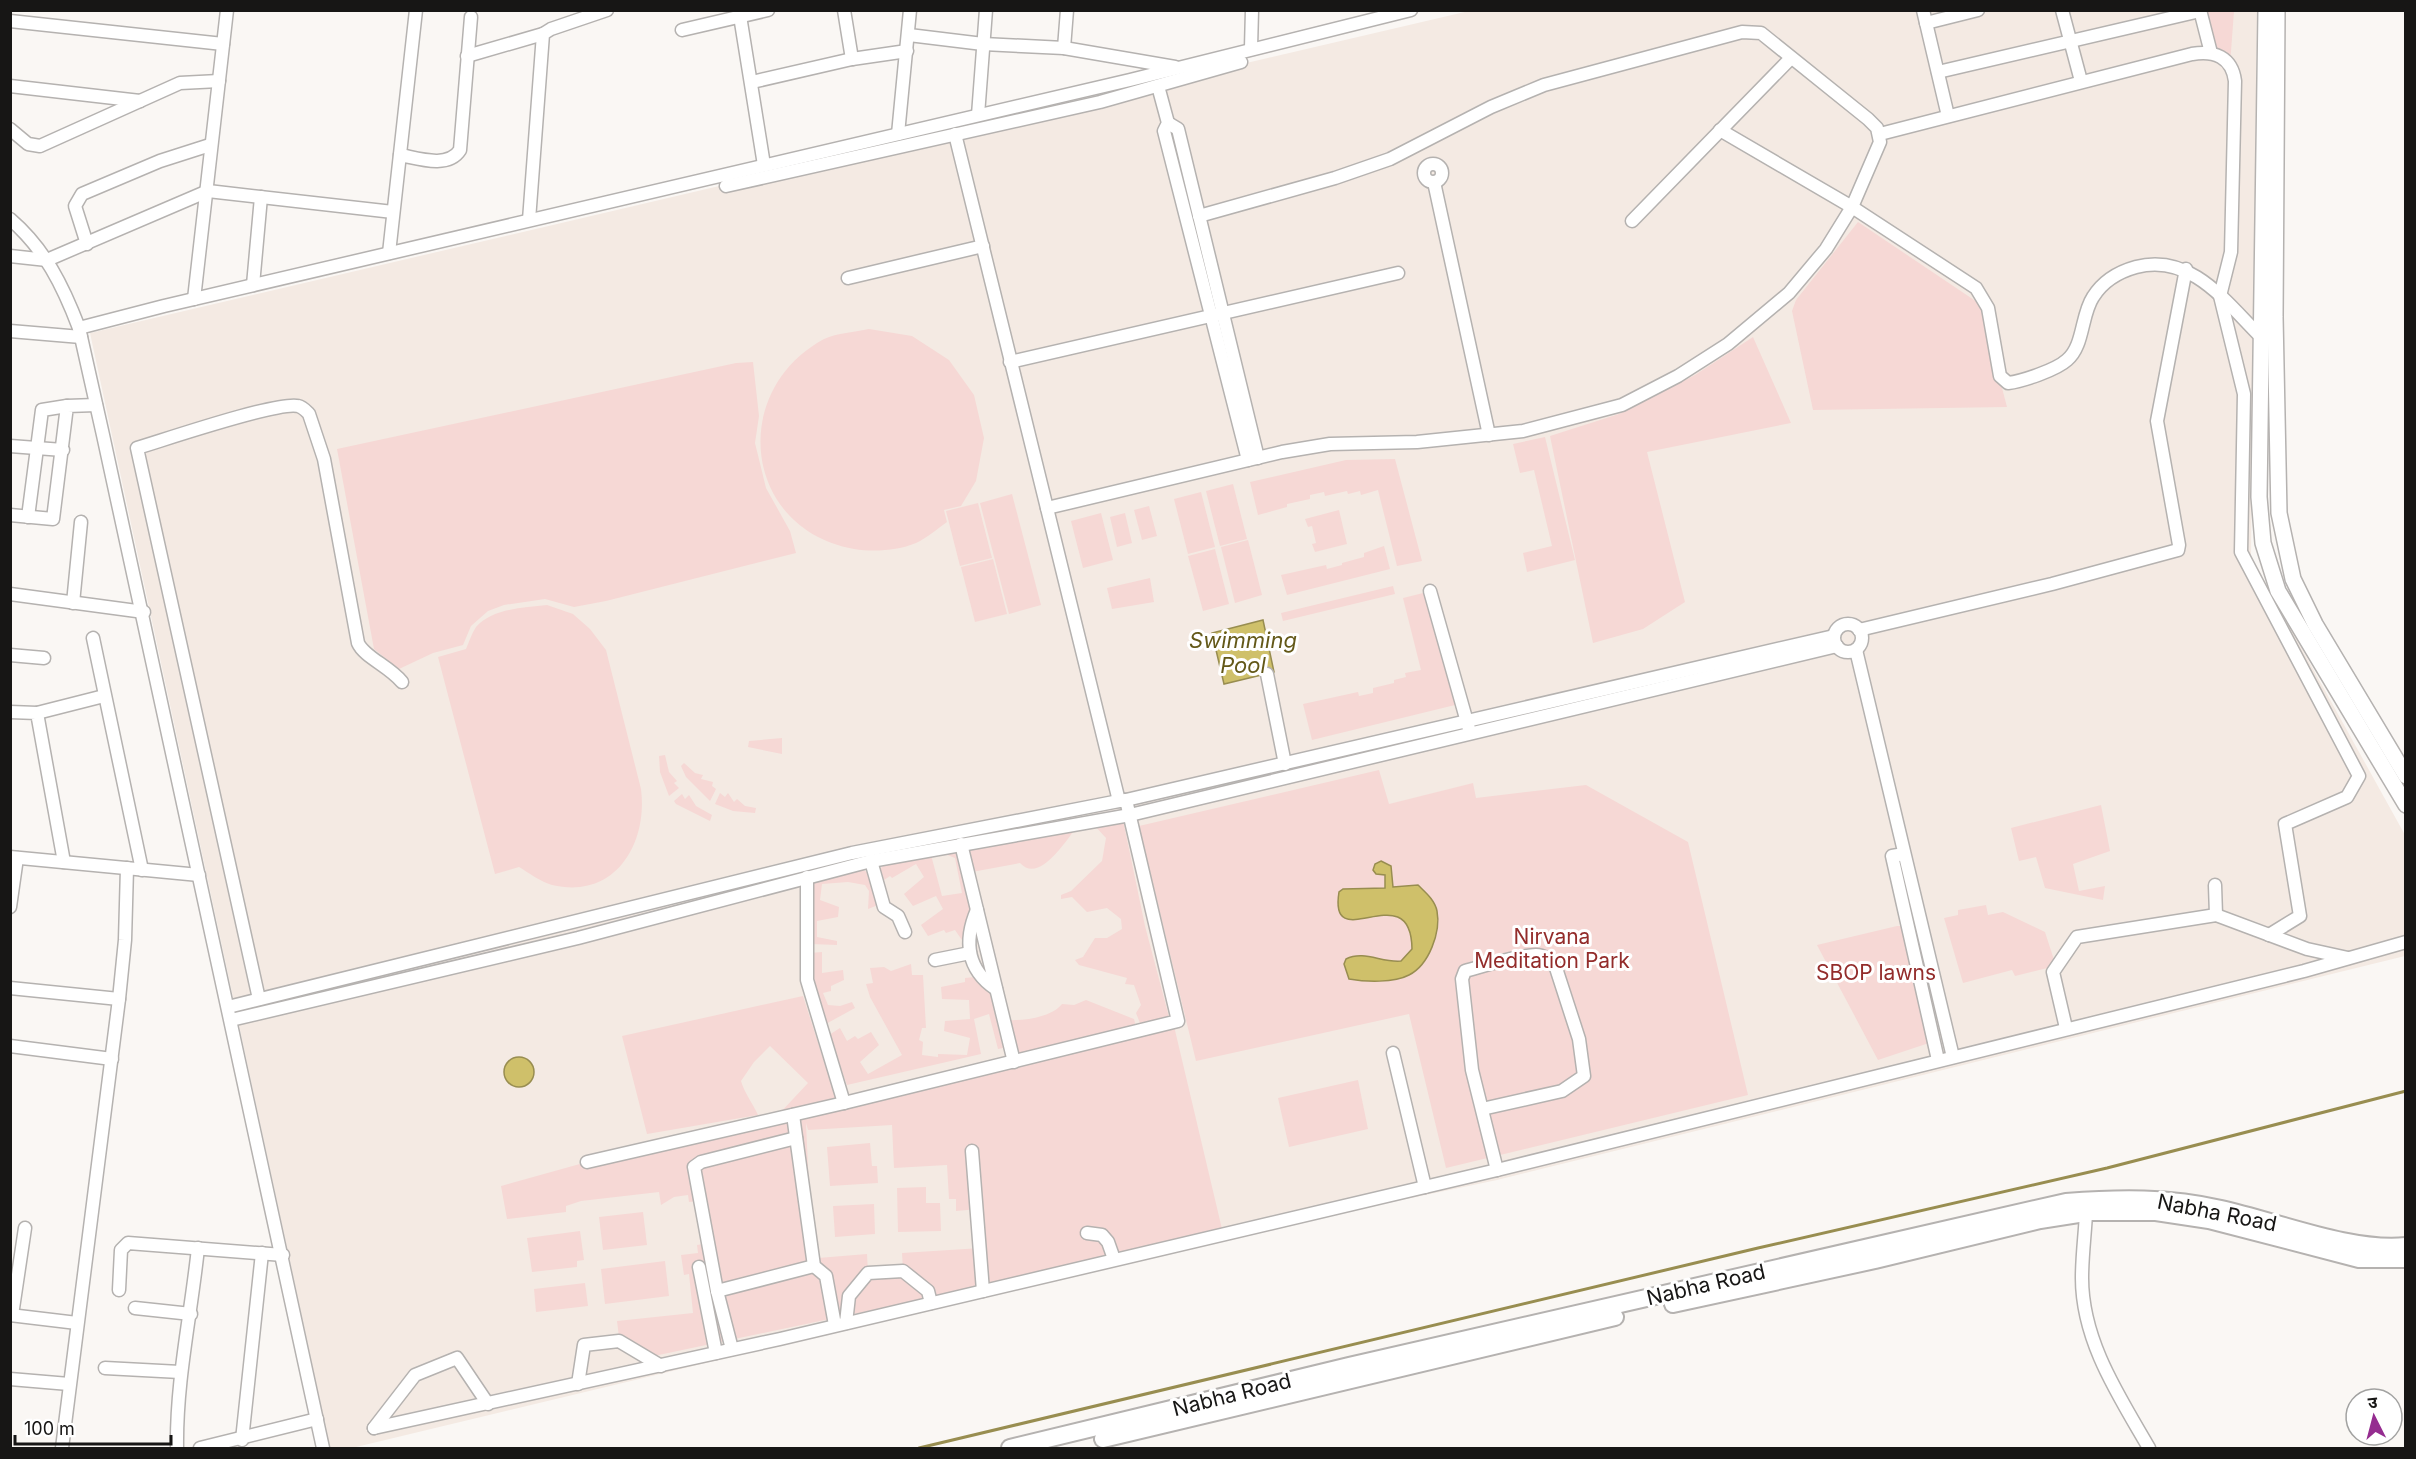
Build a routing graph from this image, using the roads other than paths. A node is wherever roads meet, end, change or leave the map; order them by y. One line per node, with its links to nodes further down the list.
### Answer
1 (227, 10): 26 (street)
2 (416, 10): 54 (street)
3 (607, 10): 17 (street)
4 (768, 10): 18 (street)
5 (844, 10): 33 (street)
6 (910, 10): 24 (street)
7 (986, 10): 27 (street)
8 (1067, 10): 28 (street)
9 (1252, 10): 29 (street)
10 (1411, 10): 29 (street)
11 (1923, 10): 21 (street)
12 (1978, 10): 21 (street)
13 (2061, 10): 25 (street)
14 (2266, 10): 79 (street)
15 (2277, 10): 109 (street)
16 (2200, 11): 25 (street); 31 (street)
17 (586, 14): 23 (street)
18 (740, 16): 22 (street); 40 (street)
19 (471, 17): 32 (street)
20 (10, 21): 26 (street)
21 (1926, 23): 37 (street)
22 (682, 30)
23 (543, 34): 32 (street); 63 (street)
24 (909, 35): 27 (street); 30 (street)
25 (2070, 41): 37 (street); 39 (street)
26 (223, 44): 38 (street)
27 (983, 44): 28 (street); 44 (street)
28 (1064, 48): 36 (street)
29 (1251, 48): 36 (street)
30 (907, 51): 33 (street); 49 (street)
31 (2211, 53): 39 (street); 74 (street)
32 (467, 56): 54 (street)
33 (852, 59): 40 (street)
34 (1790, 59): 48 (street); 51 (street); 52 (street)
35 (1241, 62): 42 (street)
36 (1179, 68): 44 (street)
37 (1938, 72): 45 (street)
38 (219, 81): 43 (street); 53 (street)
39 (2081, 81): 45 (street)
40 (752, 82): 55 (street)
41 (10, 86): 43 (street)
42 (1158, 86): 46 (street); 50 (street)
43 (140, 100): 47 (street)
44 (978, 116): 49 (street)
45 (1948, 116): 51 (street)
46 (1168, 123): 61 (street); 76 (street)
47 (10, 129)
48 (1720, 130): 59 (street); 64 (street)
49 (898, 134): 55 (street)
50 (955, 134): 56 (street); 66 (street)
51 (1880, 134): 59 (street)
52 (1426, 142): 61 (street); 83 (street)
53 (210, 144): 57 (street); 65 (street)
54 (400, 155): 60 (street)
55 (764, 165): 63 (street)
56 (726, 186)
57 (208, 191): 58 (street); 65 (street); 75 (street)
58 (261, 197): 60 (street); 73 (street)
59 (1852, 207): 70 (street); 83 (street)
60 (393, 212): 67 (street)
61 (1199, 216): 76 (street)
62 (10, 219): 69 (street)
63 (529, 220): 67 (street)
64 (1632, 221)
65 (87, 244): 69 (street)
66 (983, 246): 72 (street); 80 (street)
67 (389, 253): 73 (street)
68 (10, 256): 69 (street)
69 (47, 260): 78 (street)
70 (2186, 269): 74 (street); 96 (street)
71 (1398, 273): 76 (street)
72 (848, 278)
73 (253, 285): 75 (street)
74 (2220, 296): 79 (street); 128 (street)
75 (194, 299): 78 (street)
76 (1217, 313): 80 (street); 87 (street)
77 (10, 331): 78 (street)
78 (80, 333): 81 (street)
79 (2260, 336): 110 (street)
80 (1010, 362): 88 (street)
81 (96, 405): 82 (street); 95 (street)
82 (67, 406): 85 (street); 86 (street)
83 (1489, 435): 87 (street)
84 (10, 446): 85 (street)
85 (38, 448): 86 (street); 90 (street)
86 (63, 450): 90 (street)
87 (1253, 459): 88 (street)
88 (1047, 508): 111 (street)
89 (10, 515): 90 (street)
90 (28, 517)
91 (81, 522): 94 (street)
92 (1430, 591): 107 (street)
93 (10, 594): 94 (street)
94 (73, 603): 95 (street)
95 (144, 612): 120 (street)
96 (1859, 630): 98 (street); 99 (street)
97 (93, 638): 104 (street)
98 (1835, 641): 99 (street); 107 (street)
99 (1856, 650): 113 (street)
100 (10, 655): 101 (street)
101 (44, 658)
102 (1268, 674): 108 (street)
103 (402, 682): 140 (street)
104 (104, 696): 106 (street); 118 (street)
105 (10, 712): 106 (street)
106 (37, 713): 116 (street)
107 (1468, 728): 108 (street); 111 (street)
108 (1285, 764): 111 (street)
109 (2406, 776)
110 (2406, 805)
111 (1126, 806): 112 (street); 119 (street); 149 (street)
112 (961, 844): 115 (street); 125 (street)
113 (1898, 855): 146 (street); 148 (street)
114 (14, 858): 116 (street); 124 (street)
115 (871, 861): 121 (street); 127 (street)
116 (64, 862): 117 (street)
117 (127, 868): 118 (street); 139 (street)
118 (142, 870): 120 (street)
119 (783, 870): 122 (street); 130 (street)
120 (198, 875): 141 (street)
121 (807, 878): 122 (street); 150 (street)
122 (784, 884): 135 (street)
123 (2215, 885): 126 (street)
124 (10, 907)
125 (977, 910): 132 (street); 138 (street)
126 (2216, 915): 128 (street); 143 (street)
127 (905, 933)
128 (2269, 935): 131 (street)
129 (2406, 942): 133 (street)
130 (472, 946): 135 (street); 140 (street)
131 (2307, 949): 133 (street); 136 (street)
132 (970, 953): 134 (street); 138 (street)
133 (2350, 958): 136 (street)
134 (935, 960)
135 (476, 962): 142 (street)
136 (2304, 971): 143 (street)
137 (10, 988): 139 (street)
138 (996, 989): 149 (street)
139 (119, 999): 147 (street)
140 (259, 999): 141 (street)
141 (228, 1006): 142 (street)
142 (231, 1020): 164 (street)
143 (2066, 1028): 146 (street)
144 (10, 1046): 147 (street)
145 (1393, 1053): 157 (street)
146 (1953, 1057): 148 (street)
147 (112, 1059): 176 (street)
148 (1938, 1060): 156 (street)
149 (1014, 1062): 150 (street)
150 (844, 1103): 152 (street)
151 (1482, 1109): 151 (street); 156 (street)
152 (793, 1115): 153 (street); 155 (street)
153 (796, 1138): 167 (street); 170 (street)
154 (972, 1150): 171 (street)
155 (587, 1162)
156 (1497, 1170): 157 (street)
157 (1425, 1187): 165 (street)
158 (2086, 1213): 166 (main road, Nabha Road); 189 (main road, Nabha Road); 195 (street)
159 (25, 1228): 175 (street)
160 (1087, 1233): 165 (street)
161 (2406, 1246): 189 (main road, Nabha Road)
162 (198, 1248): 163 (street); 169 (street); 174 (street)
163 (262, 1253): 164 (street); 188 (street)
164 (283, 1255): 187 (street)
165 (1114, 1259): 171 (street)
166 (2406, 1259)
167 (814, 1266): 170 (street); 177 (street)
168 (699, 1267): 179 (street)
169 (119, 1290)
170 (717, 1291): 178 (street)
171 (983, 1291): 172 (street)
172 (931, 1303): 177 (street); 177 (street)
173 (135, 1308): 174 (street)
174 (191, 1314): 182 (street)
175 (11, 1315): 176 (street)
176 (77, 1323): 184 (street)
177 (840, 1324): 178 (street)
178 (732, 1349): 179 (street)
179 (716, 1353): 180 (street)
180 (661, 1366): 185 (street); 185 (street)
181 (105, 1368): 182 (street)
182 (180, 1372): 191 (street)
183 (10, 1379): 184 (street)
184 (69, 1384): 190 (street)
185 (578, 1384): 186 (street)
186 (488, 1404): 186 (street)
187 (317, 1419): 188 (street); 193 (street)
188 (242, 1440): 192 (street)
189 (1062, 1446): 194 (main road, Nabha Road)
190 (62, 1449)
191 (177, 1449)
192 (200, 1449)
193 (323, 1449)
194 (1010, 1449)
195 (2148, 1449)

